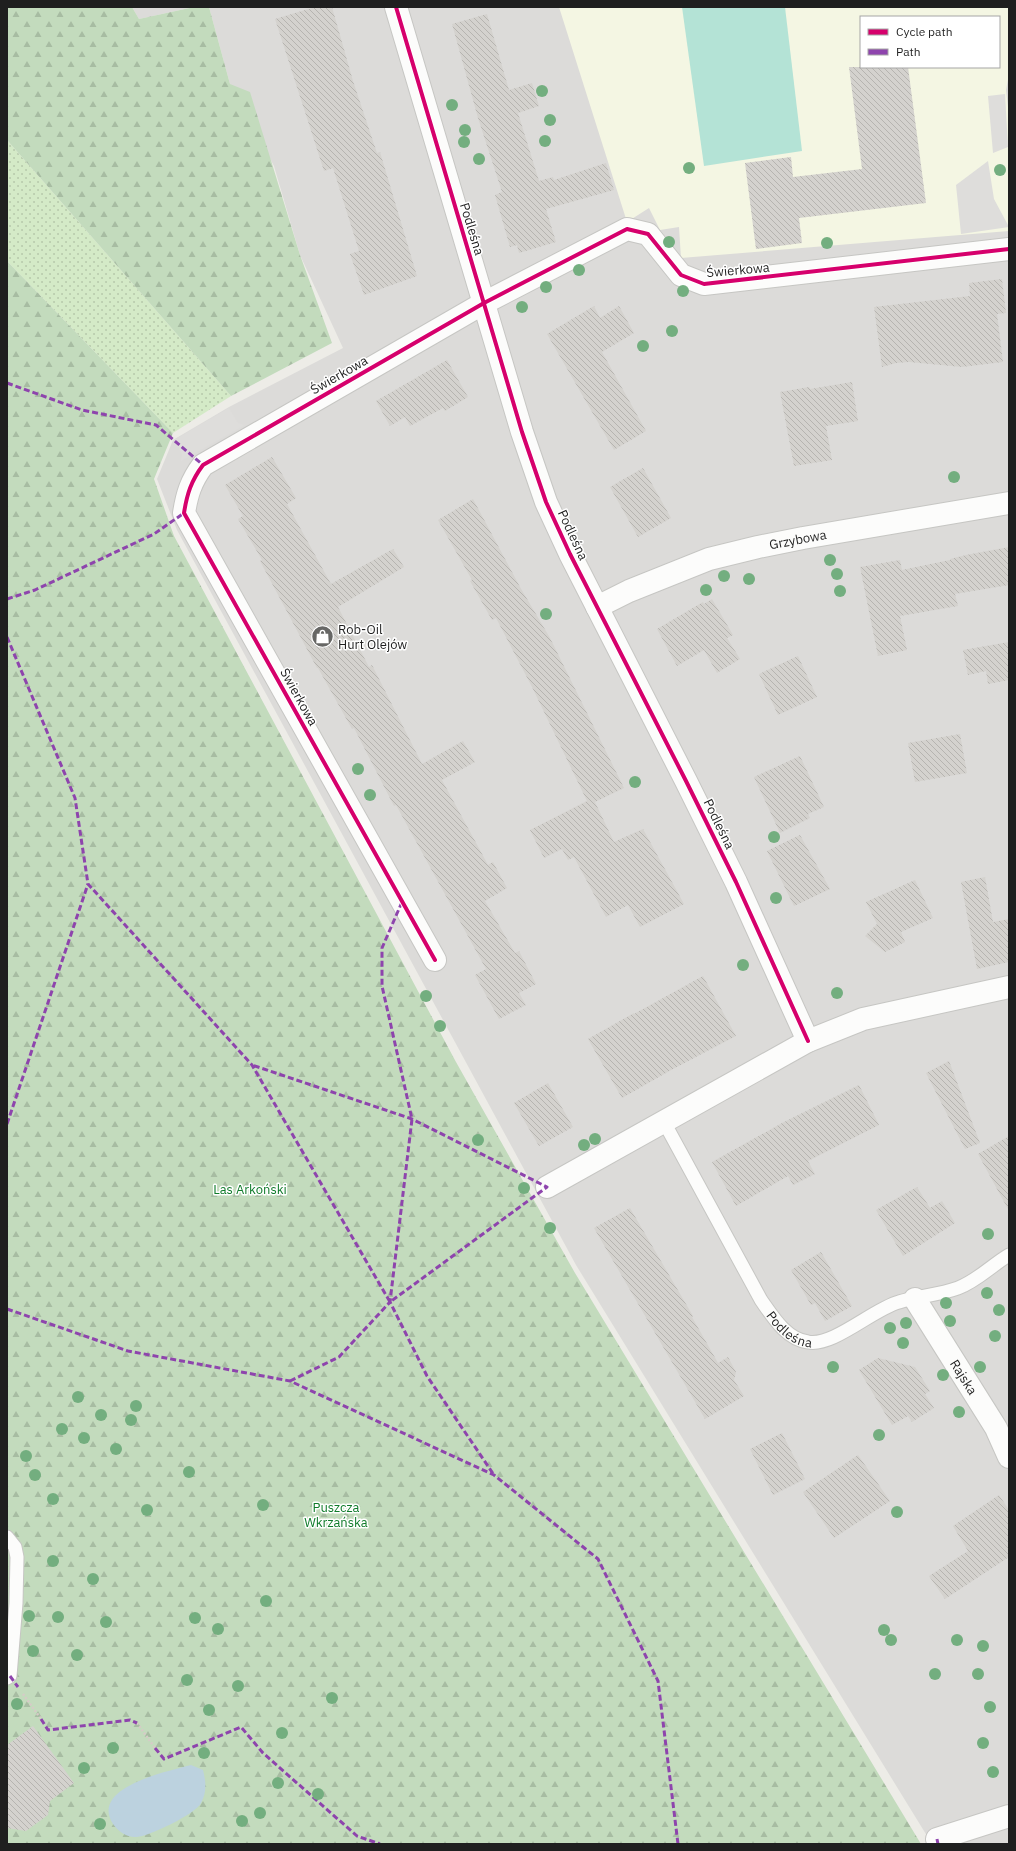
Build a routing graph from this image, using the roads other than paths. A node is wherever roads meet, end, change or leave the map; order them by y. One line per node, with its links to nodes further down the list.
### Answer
1 (396, 7): 3 (street, Podleśna)
2 (1009, 249): 3 (street, Świerkowa)
3 (484, 303): 5 (street, Podleśna); 6 (street, Świerkowa)
4 (1009, 504): 5 (street, Grzybowa)
5 (597, 607): 8 (street, Podleśna)
6 (435, 960)
7 (1009, 987): 8 (street)
8 (808, 1041): 9 (street)
9 (664, 1122): 10 (street); 12 (lane, Podleśna)
10 (547, 1188)
11 (1009, 1255): 12 (lane, Podleśna)
12 (915, 1299): 13 (street, Rajska)
13 (1009, 1458)
14 (7, 1537): 15 (lane)
15 (7, 1678)
16 (1009, 1816): 17 (street)
17 (938, 1838)

